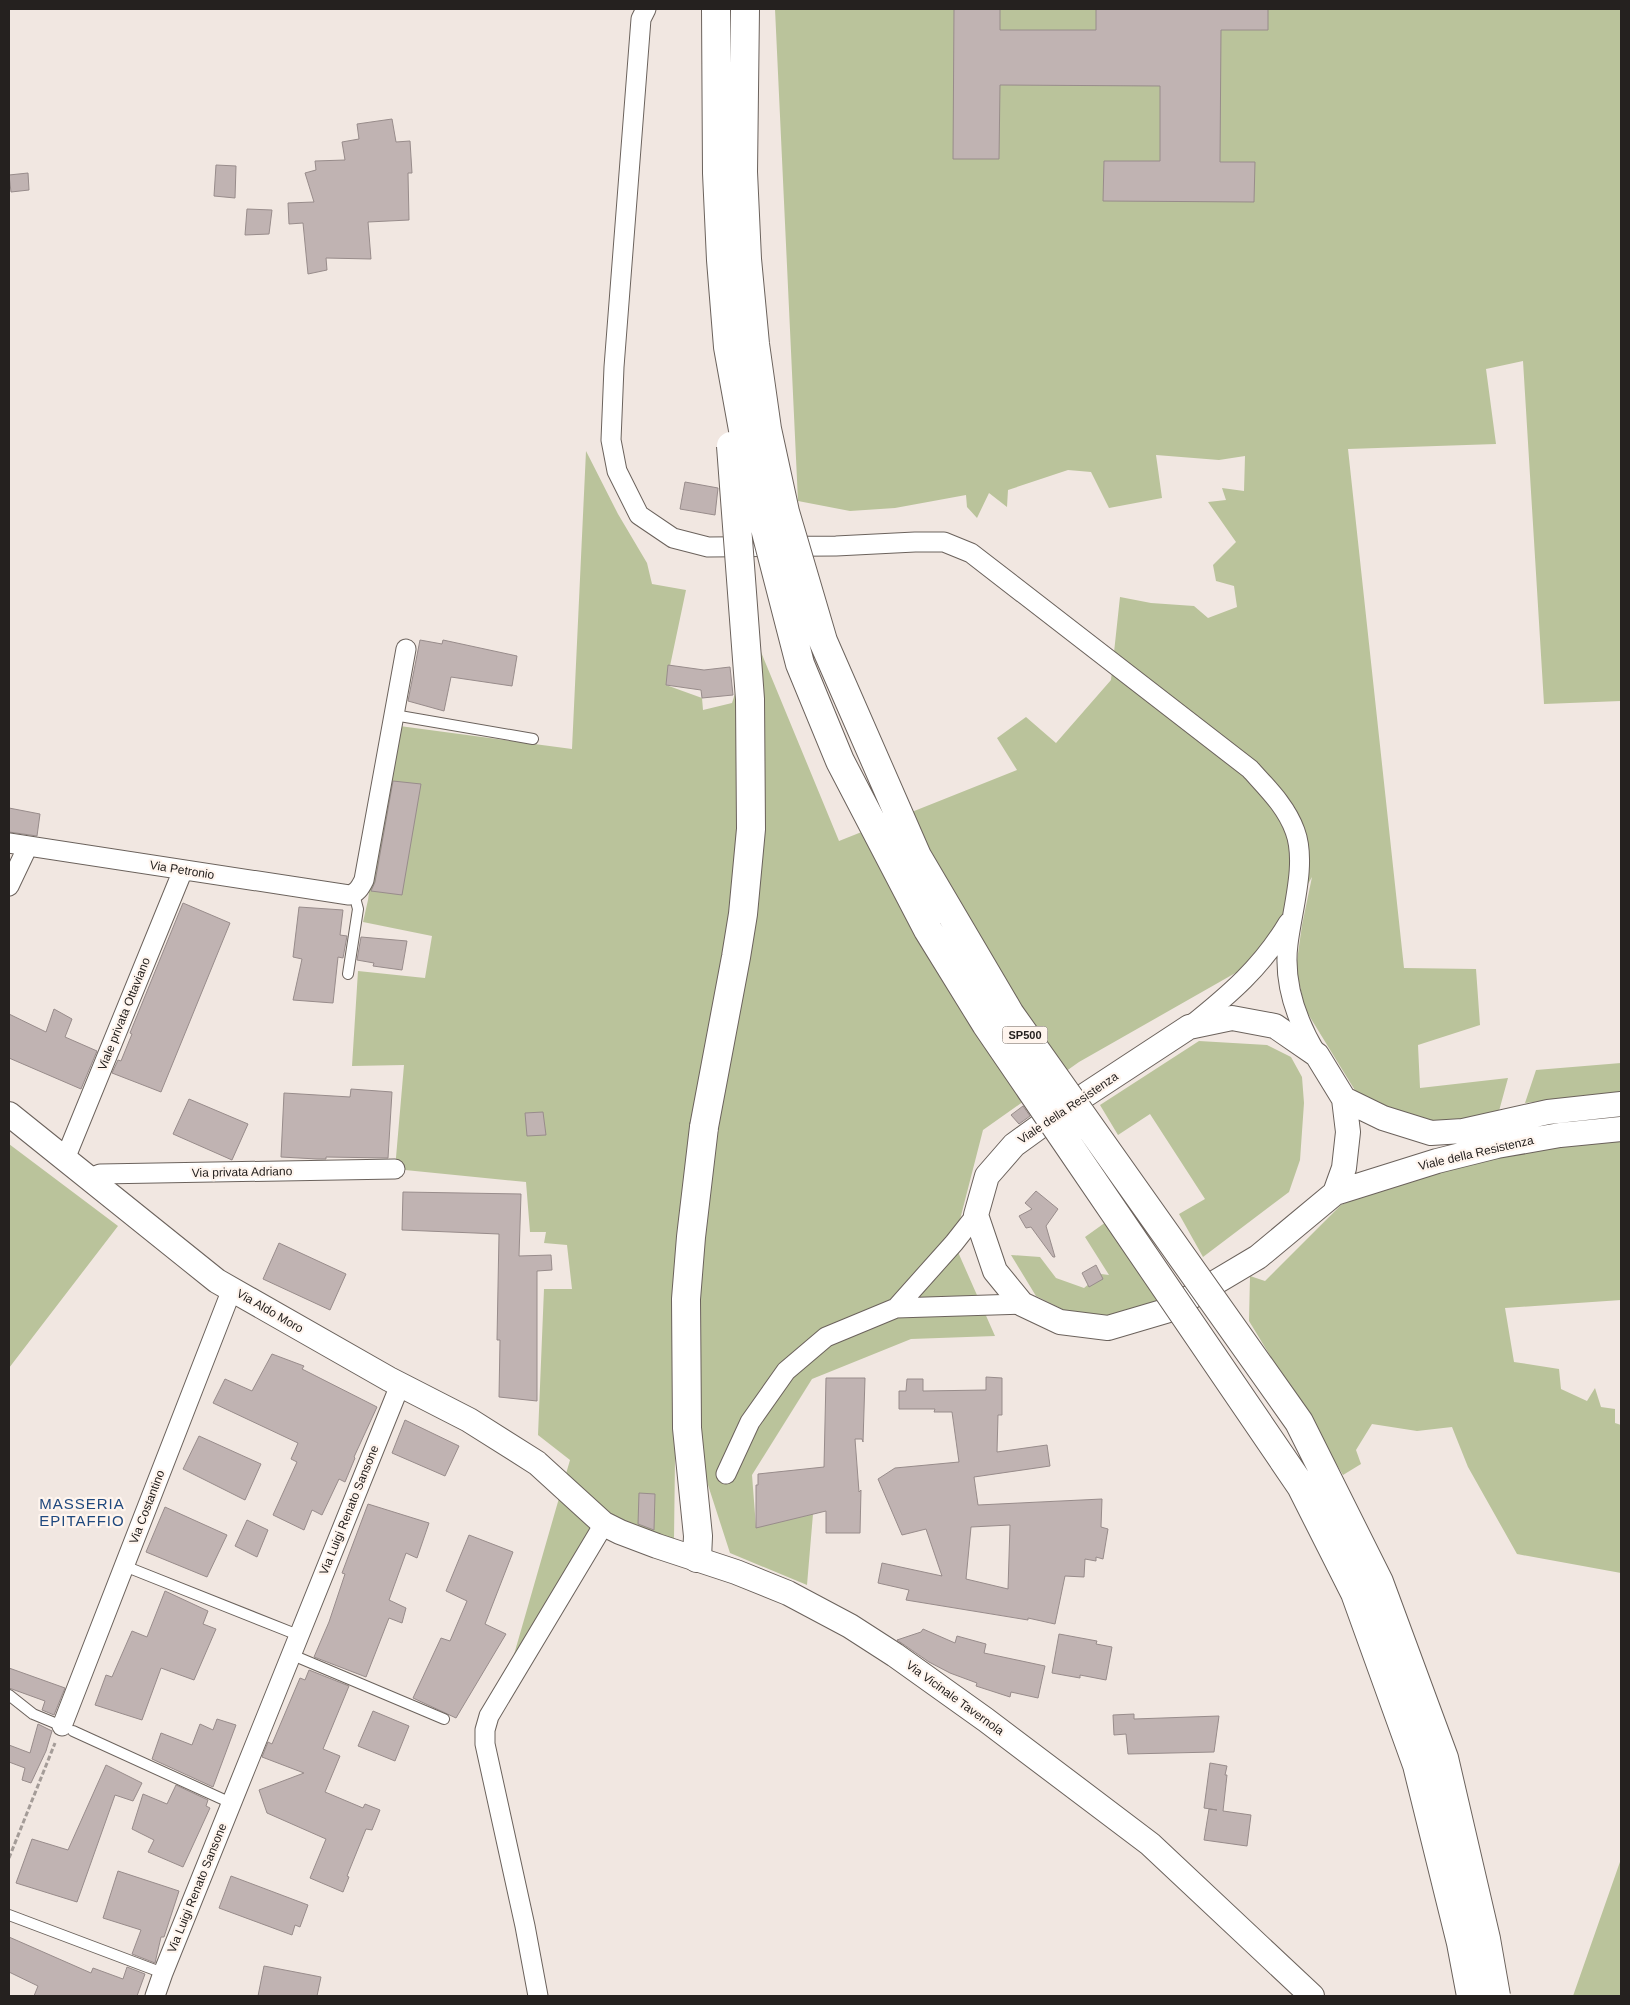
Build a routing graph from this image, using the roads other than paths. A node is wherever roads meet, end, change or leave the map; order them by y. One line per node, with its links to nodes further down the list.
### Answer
1 (646, 9): 13 (street)
2 (716, 9): 4 (highway, SP500, bridge)
3 (745, 9): 47 (highway, SP500, bridge)
4 (728, 347): 33 (highway, bridge); 46 (highway, SP500, bridge)
5 (406, 649): 6 (street)
6 (394, 715): 7 (lane); 12 (street)
7 (533, 739)
8 (9, 843): 9 (street, Via Petronio)
9 (28, 846): 10 (street, Via Petronio); 11 (street)
10 (184, 870): 12 (street, Via Petronio); 21 (street, Viale privata Ottaviano)
11 (9, 886)
12 (354, 894): 14 (lane)
13 (1294, 913): 15 (street); 16 (street)
14 (348, 974)
15 (1189, 1026): 16 (street, Viale della Resistenza); 25 (street, Viale della Resistenza)
16 (1317, 1055): 17 (street, Viale della Resistenza)
17 (1344, 1098): 18 (street, Viale della Resistenza); 24 (street, Viale della Resistenza)
18 (1621, 1104)
19 (9, 1114): 21 (street, Via Aldo Moro)
20 (1621, 1129): 24 (street, Viale della Resistenza)
21 (65, 1159): 23 (street, Via Aldo Moro)
22 (395, 1169): 23 (street, Via privata Adriano)
23 (90, 1178): 26 (street, Via Aldo Moro)
24 (1335, 1192): 27 (street, Viale della Resistenza)
25 (976, 1215): 27 (street, Viale della Resistenza); 28 (street)
26 (232, 1289): 29 (street, Via Aldo Moro); 39 (street, Via Costantino)
27 (1022, 1304): 28 (street)
28 (896, 1308): 30 (street)
29 (400, 1385): 31 (street, Via Aldo Moro); 35 (street, Via Luigi Renato Sansone)
30 (726, 1474)
31 (552, 1476): 32 (street, Via Vicinale Tavernola)
32 (604, 1524): 33 (street, Via Vicinale Tavernola); 44 (street)
33 (697, 1558): 45 (street, Via Vicinale Tavernola)
34 (132, 1569): 35 (lane)
35 (298, 1635): 36 (street, Via Luigi Renato Sansone)
36 (290, 1654): 38 (lane); 40 (street, Via Luigi Renato Sansone)
37 (9, 1695): 39 (lane)
38 (444, 1719)
39 (67, 1728): 40 (lane)
40 (231, 1803): 42 (street, Via Luigi Renato Sansone)
41 (9, 1915): 42 (lane)
42 (162, 1973): 43 (street, Via Luigi Renato Sansone)
43 (155, 1996)
44 (538, 1996)
45 (1312, 1996)
46 (1471, 1996)
47 (1496, 1996)

